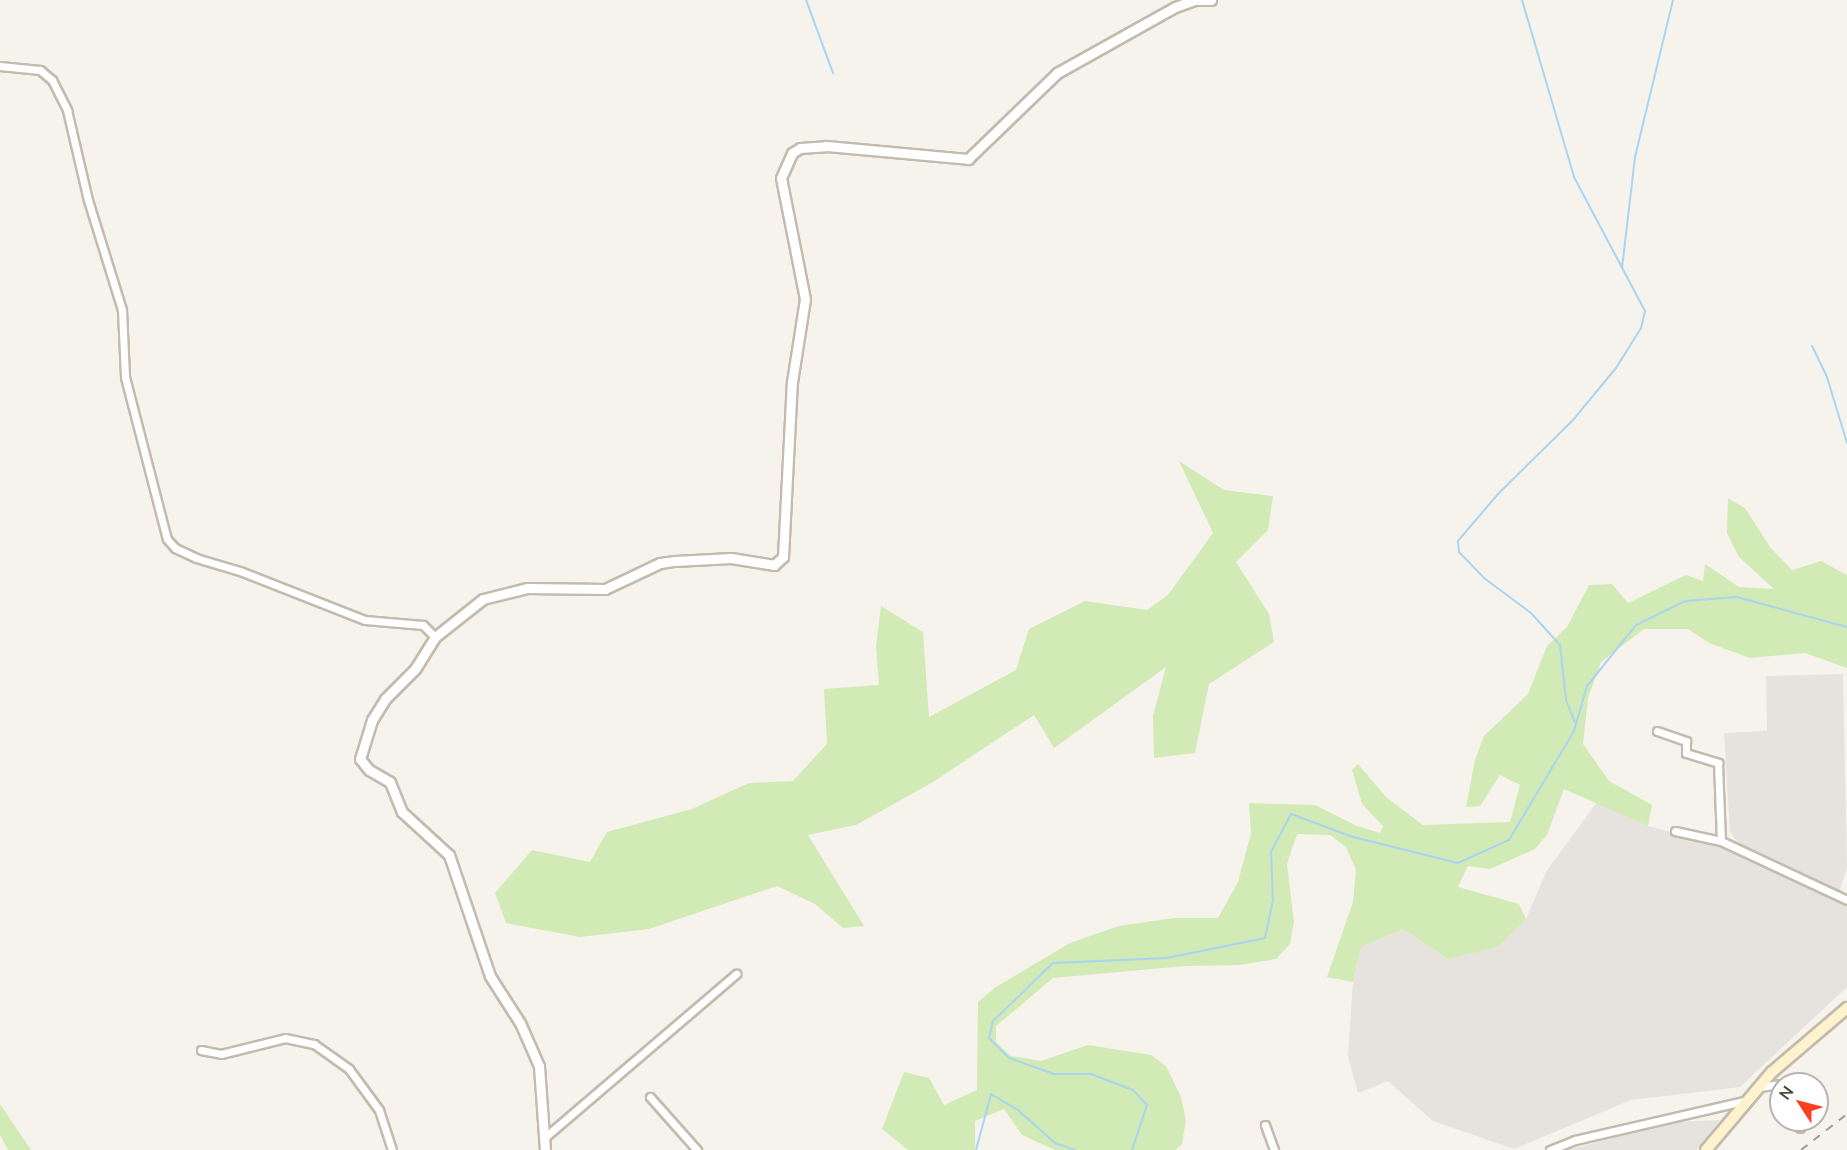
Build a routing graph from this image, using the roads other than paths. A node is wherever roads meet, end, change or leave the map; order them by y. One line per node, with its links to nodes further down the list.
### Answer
1 (1210, 0): 3 (street)
2 (0, 66): 3 (street)
3 (435, 637): 16 (street)
4 (1657, 731): 6 (street)
5 (1675, 831): 6 (street)
6 (1721, 841): 7 (street)
7 (1847, 900)
8 (736, 974): 16 (street)
9 (1847, 1008): 12 (main road)
10 (201, 1050): 17 (street)
11 (1769, 1086): 12 (street)
12 (1759, 1087): 14 (main road)
13 (650, 1097): 19 (street)
14 (1748, 1100): 21 (street); 22 (main road)
15 (1265, 1125): 20 (street)
16 (544, 1138): 18 (street)
17 (392, 1150)
18 (545, 1150)
19 (697, 1150)
20 (1274, 1150)
21 (1550, 1150)
22 (1706, 1150)

